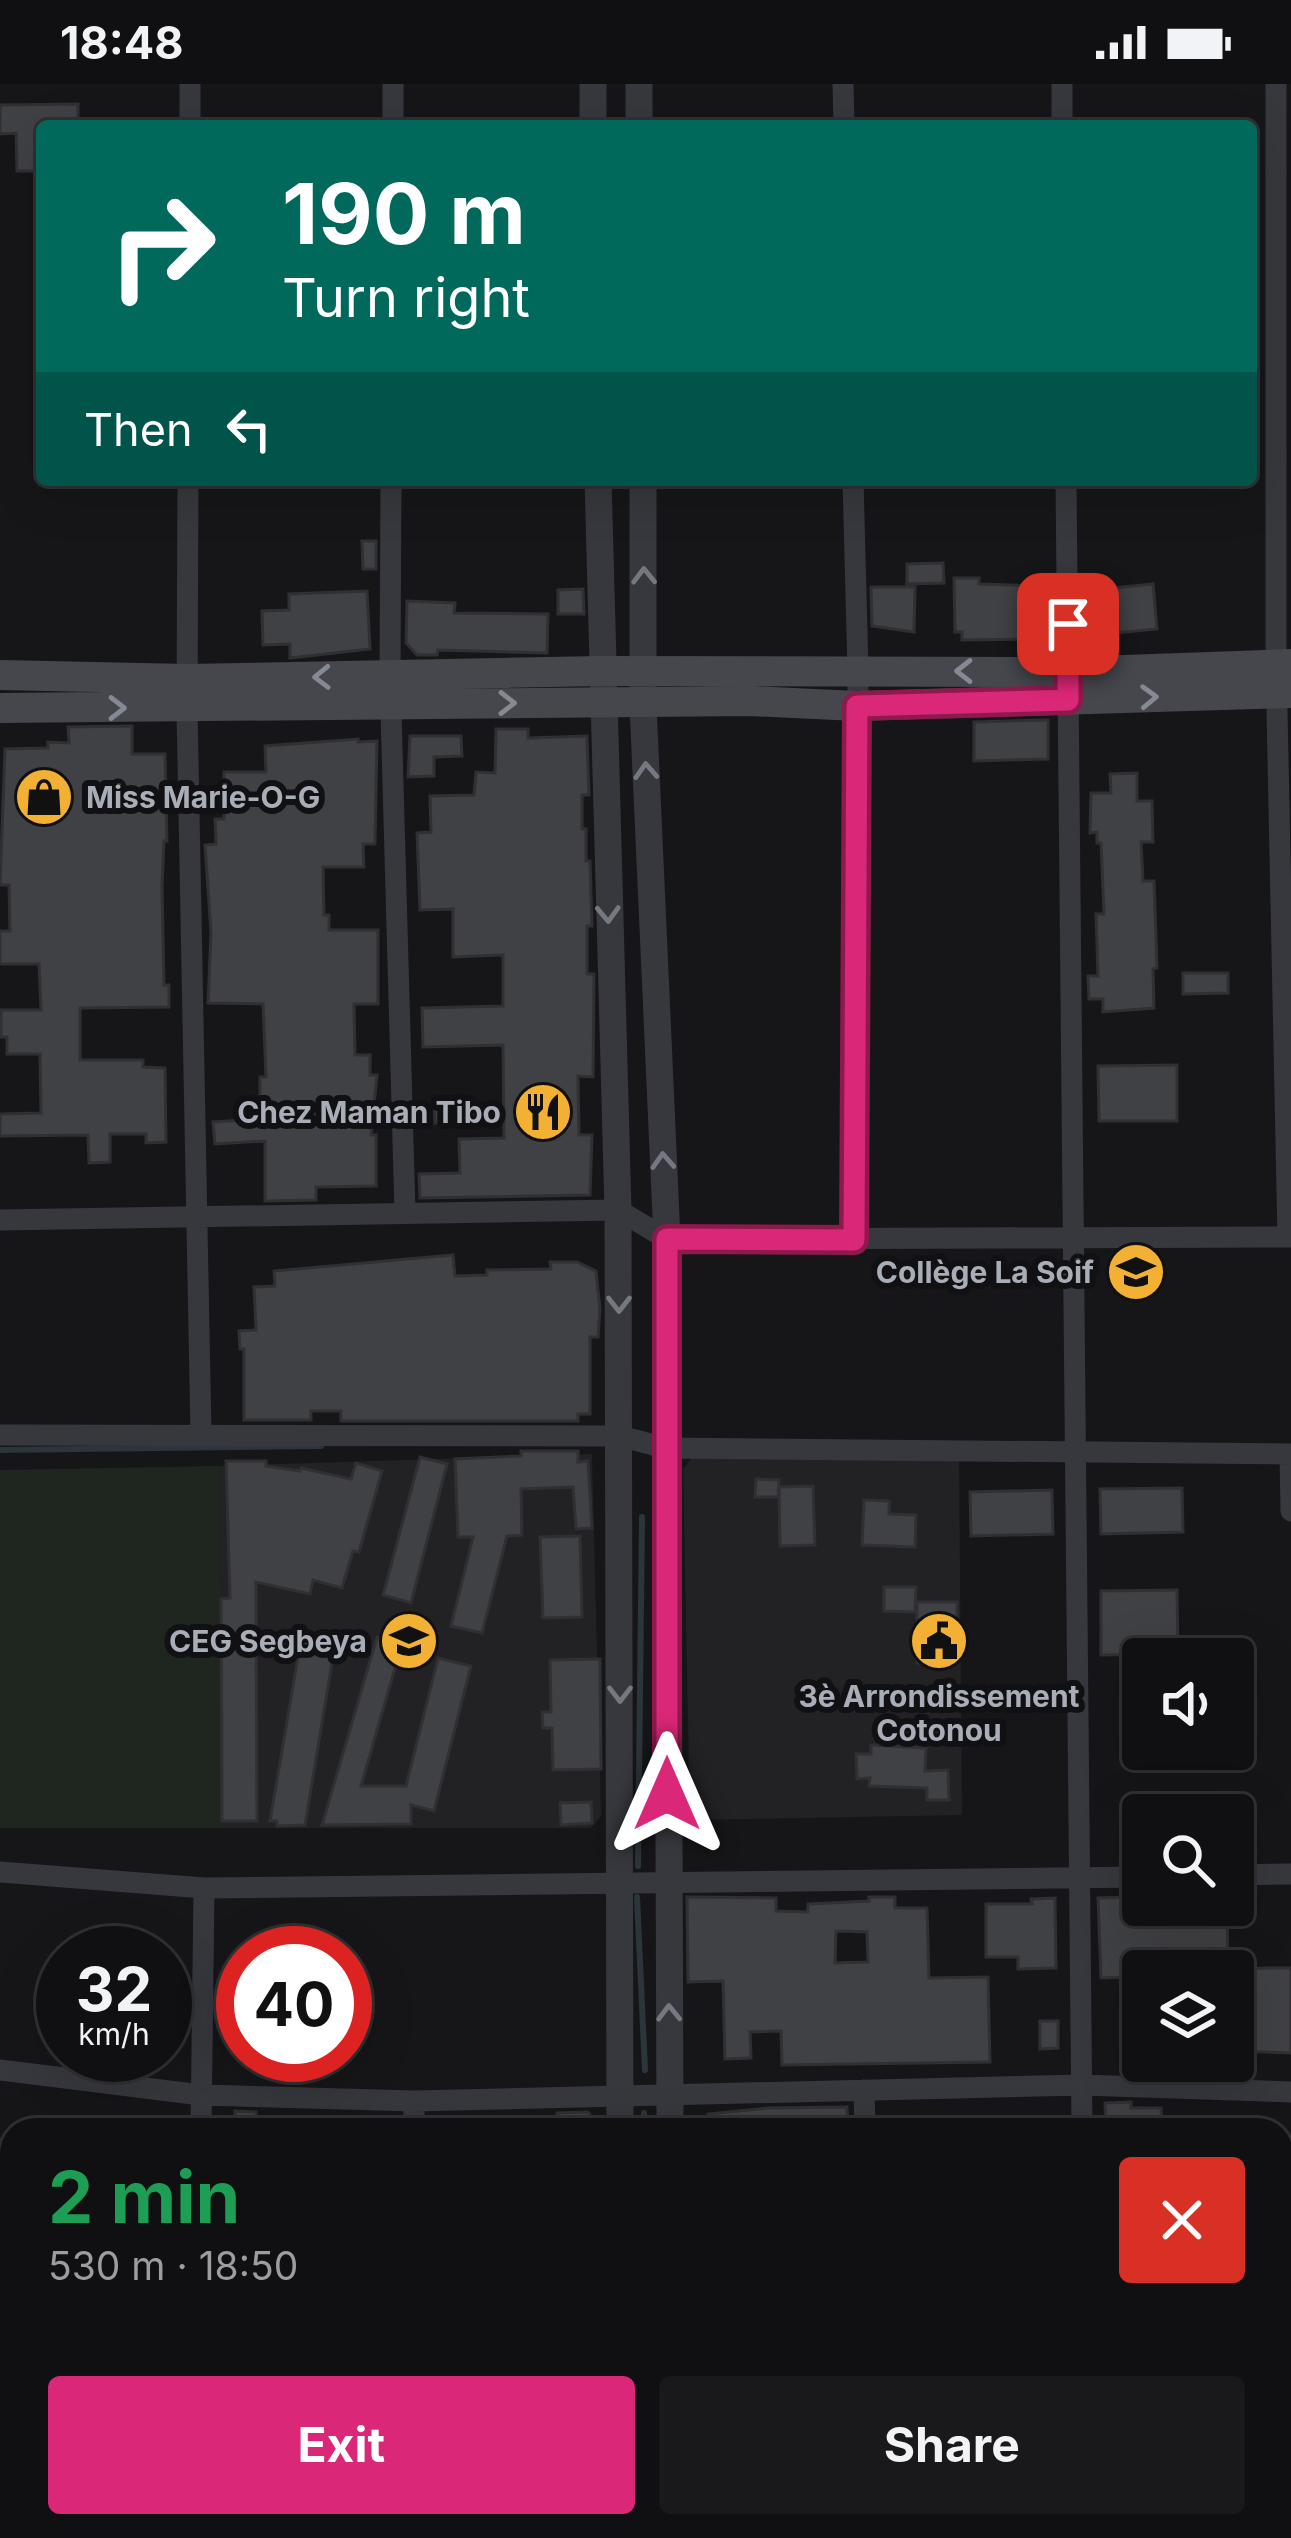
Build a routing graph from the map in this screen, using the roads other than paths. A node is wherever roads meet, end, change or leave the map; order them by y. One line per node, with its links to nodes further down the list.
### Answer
1 (190, 84): 8 (street)
2 (393, 84): 9 (street)
3 (592, 84): 10 (street)
4 (639, 84): 11 (street)
5 (843, 84): 12 (street)
6 (1062, 84): 13 (street)
7 (1276, 84): 23 (street)
8 (190, 120)
9 (393, 120)
10 (593, 120)
11 (639, 120)
12 (844, 120)
13 (1062, 120)
14 (188, 486): 27 (street)
15 (391, 486): 26 (street)
16 (598, 486): 25 (street)
17 (643, 486): 20 (street, one-way to 17)
18 (853, 486): 21 (street)
19 (1066, 486): 24 (street)
20 (645, 671): 21 (main road); 25 (main road); 28 (street)
21 (858, 671): 24 (main road, one-way to 21); 29 (street)
22 (0, 675): 27 (main road)
23 (1284, 678): 24 (main road); 36 (street)
24 (1068, 686): 29 (main road); 35 (street)
25 (601, 687): 26 (main road); 28 (main road); 31 (street, one-way to 31)
26 (392, 690): 27 (main road); 32 (street)
27 (187, 694): 30 (main road, one-way to 27); 33 (street)
28 (643, 705): 29 (main road); 37 (street, one-way to 28)
29 (857, 706): 38 (street)
30 (0, 708)
31 (618, 1210): 32 (street); 37 (street); 41 (street, one-way to 41)
32 (405, 1213): 33 (street)
33 (200, 1217): 34 (street); 39 (street)
34 (0, 1220)
35 (1074, 1237): 36 (street); 38 (street); 43 (street)
36 (1289, 1237)
37 (667, 1239): 38 (street); 42 (street)
38 (854, 1240)
39 (201, 1434): 40 (street); 41 (street)
40 (0, 1435)
41 (620, 1436): 42 (street); 52 (street, one-way to 52)
42 (665, 1448): 43 (street); 51 (street)
43 (1077, 1453): 44 (street); 50 (street)
44 (1290, 1454): 45 (street)
45 (1291, 1510)
46 (0, 1872): 53 (street)
47 (1291, 1874): 48 (street)
48 (1254, 1875)
49 (1122, 1878): 50 (street)
50 (1081, 1879): 51 (street); 55 (street)
51 (668, 1881): 52 (street); 57 (street, one-way to 51)
52 (620, 1882): 53 (street); 59 (street)
53 (204, 1888): 60 (street)
54 (0, 2070): 60 (street)
55 (1082, 2085): 56 (street); 58 (street); 67 (street)
56 (864, 2090): 57 (street); 66 (street)
57 (670, 2092): 59 (street); 65 (street)
58 (1291, 2092)
59 (619, 2093): 61 (street); 64 (street)
60 (201, 2095): 61 (street); 62 (street)
61 (414, 2101): 63 (street)
62 (201, 2118)
63 (414, 2118)
64 (620, 2118)
65 (670, 2118)
66 (865, 2118)
67 (1082, 2118)

